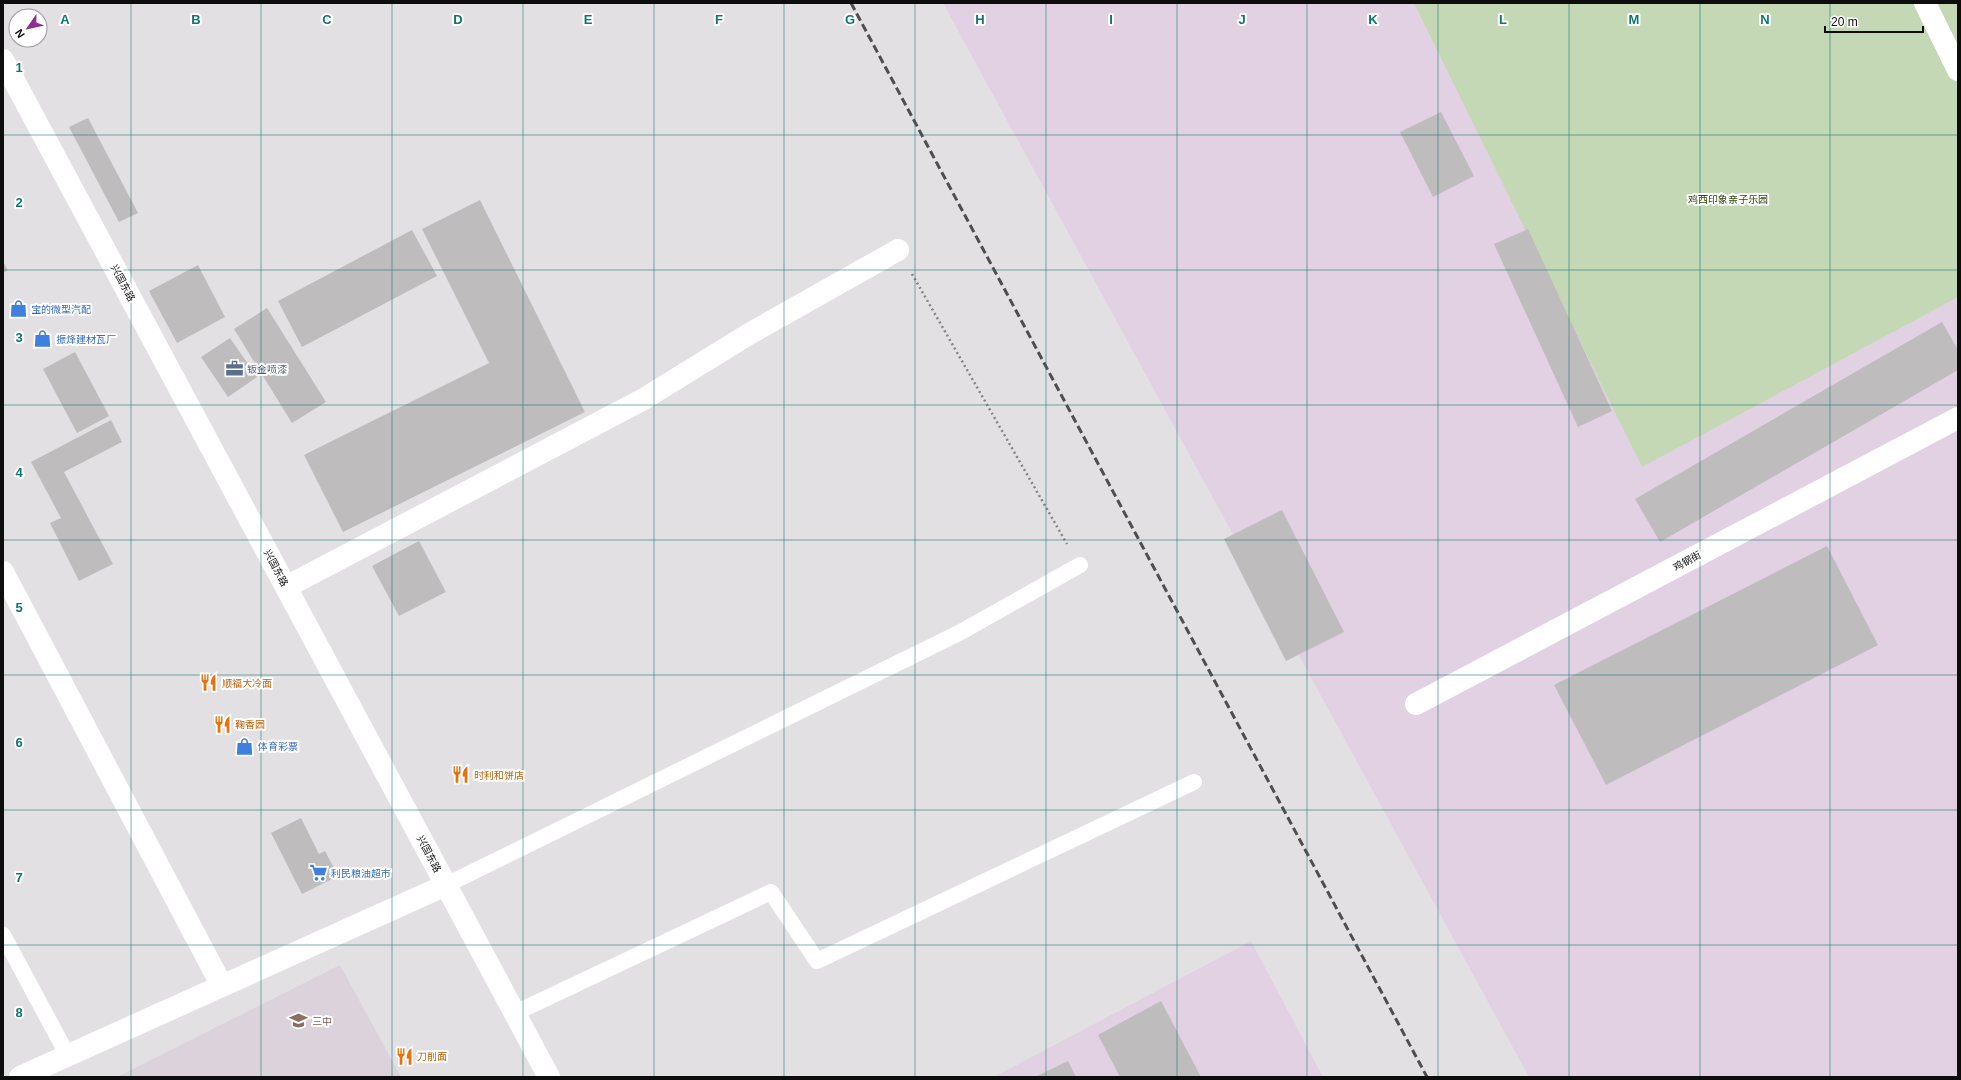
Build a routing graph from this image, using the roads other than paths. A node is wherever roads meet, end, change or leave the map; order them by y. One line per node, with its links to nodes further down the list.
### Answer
1 (1925, 3): 3 (street)
2 (3, 60): 8 (street, 兴国东路)
3 (1958, 70)
4 (898, 250): 8 (street)
5 (1958, 418): 9 (street, 鸡钢街)
6 (1080, 565): 11 (lane)
7 (3, 572): 13 (street)
8 (286, 587): 11 (street, 兴国东路)
9 (1416, 704)
10 (1194, 782): 14 (lane)
11 (446, 885): 13 (street); 14 (street, 兴国东路)
12 (3, 936): 15 (lane)
13 (222, 986): 15 (street)
14 (515, 1013): 17 (street, 兴国东路)
15 (68, 1056): 16 (street)
16 (20, 1077)
17 (549, 1077)

